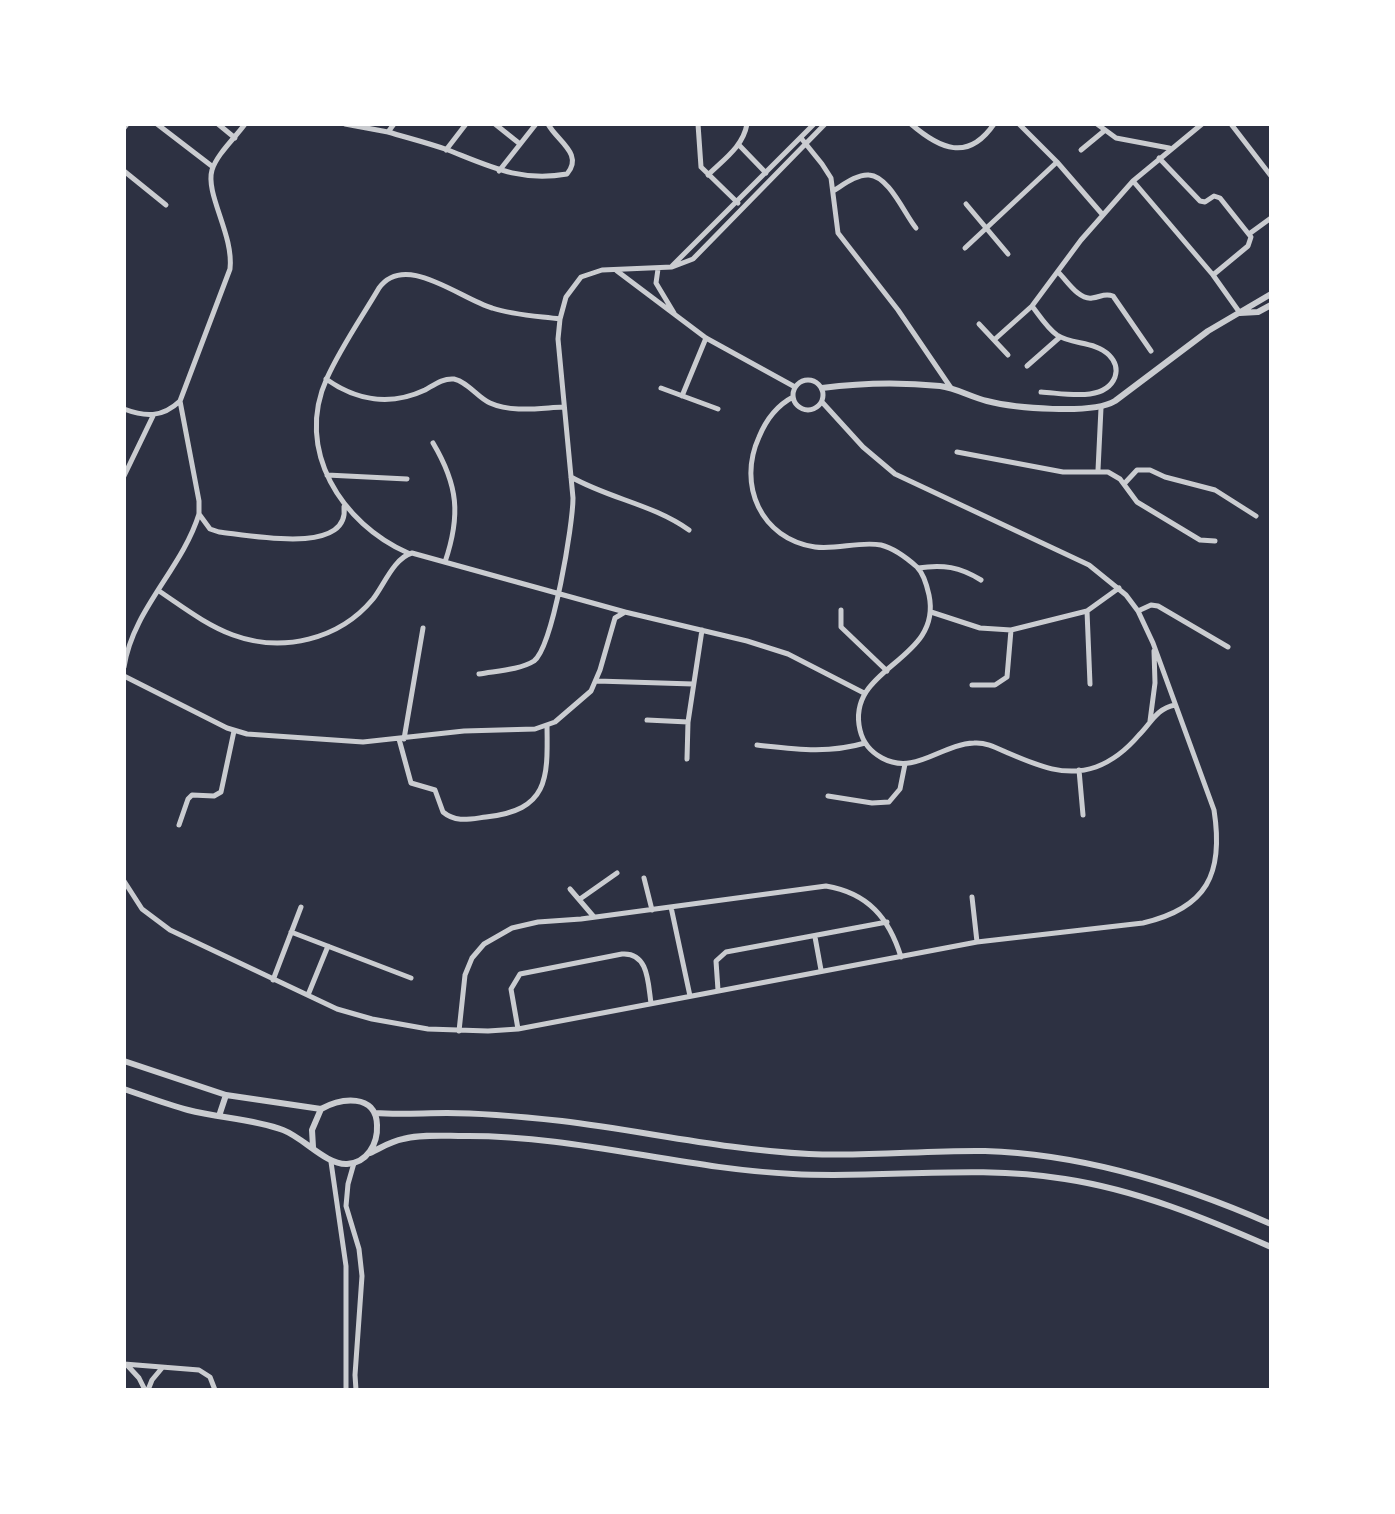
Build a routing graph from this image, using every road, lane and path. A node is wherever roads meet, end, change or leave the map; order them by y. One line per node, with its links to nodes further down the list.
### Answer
1 (157, 124): 32 (street)
2 (218, 124): 22 (street)
3 (245, 124): 22 (street)
4 (345, 124): 21 (street)
5 (394, 124): 21 (street)
6 (466, 124): 28 (street)
7 (495, 124): 24 (street)
8 (536, 124): 24 (street)
9 (548, 124): 34 (street)
10 (698, 124): 36 (street)
11 (747, 124): 26 (street)
12 (825, 124): 25 (street)
13 (911, 124): 14 (street)
14 (994, 124)
15 (1019, 124): 31 (street)
16 (1097, 124): 20 (street)
17 (1202, 124): 27 (street)
18 (1231, 124): 37 (street)
19 (809, 126): 23 (street)
20 (1104, 131): 27 (street); 29 (street)
21 (388, 132): 28 (street)
22 (235, 138): 32 (street)
23 (801, 138): 25 (street); 35 (street)
24 (520, 144): 34 (street)
25 (806, 144): 39 (street); 50 (street)
26 (739, 145): 35 (street); 36 (street)
27 (1170, 149): 30 (street)
28 (446, 150): 34 (street)
29 (1081, 150)
30 (1159, 158): 38 (street); 47 (street)
31 (1057, 162): 43 (street); 46 (street)
32 (213, 167): 76 (street)
33 (124, 171): 42 (street)
34 (499, 171)
35 (766, 173): 40 (street)
36 (708, 175): 40 (street)
37 (1271, 176)
38 (1133, 181): 43 (street); 54 (street)
39 (833, 191): 45 (street); 72 (street)
40 (738, 203): 50 (street)
41 (966, 204): 46 (street)
42 (166, 205)
43 (1102, 214): 53 (street)
44 (1271, 218): 47 (street)
45 (916, 228)
46 (988, 229): 48 (street); 49 (street)
47 (1249, 234): 54 (street)
48 (965, 248)
49 (1008, 254)
50 (672, 267): 51 (street)
51 (658, 269): 52 (street); 59 (street)
52 (617, 271): 59 (street); 60 (street)
53 (1059, 273): 57 (street); 65 (street)
54 (1213, 275): 58 (street)
55 (1271, 294): 58 (street)
56 (1271, 305): 58 (street)
57 (1032, 306): 62 (street); 64 (street)
58 (1240, 313): 79 (street)
59 (677, 317): 63 (street)
60 (560, 319): 68 (street); 78 (street)
61 (979, 324): 64 (street)
62 (1060, 337): 67 (street); 73 (street)
63 (706, 338): 69 (street); 74 (street)
64 (994, 340): 66 (street)
65 (1151, 351)
66 (1008, 355)
67 (1027, 366)
68 (326, 379): 78 (street); 86 (street)
69 (795, 387): 71 (street); 75 (street)
70 (661, 388): 74 (street)
71 (822, 388): 72 (street); 77 (street)
72 (952, 388): 79 (street)
73 (1041, 392)
74 (682, 396): 81 (street)
75 (793, 397): 77 (street); 98 (street)
76 (180, 401): 82 (street); 92 (street)
77 (822, 402): 100 (street)
78 (563, 407): 88 (street)
79 (1101, 408): 85 (street)
80 (124, 409): 82 (street)
81 (718, 409)
82 (153, 416): 87 (street)
83 (433, 443): 97 (street)
84 (957, 452): 85 (street)
85 (1098, 470): 90 (street)
86 (327, 475): 89 (street); 91 (street)
87 (124, 476)
88 (571, 477): 94 (street); 102 (street)
89 (407, 479)
90 (1124, 484): 93 (street); 95 (street)
91 (344, 506): 92 (street); 96 (street)
92 (199, 514): 101 (street)
93 (1256, 516)
94 (689, 530)
95 (1215, 541)
96 (408, 553): 97 (street); 101 (street)
97 (445, 562): 102 (street)
98 (918, 568): 99 (street); 107 (street)
99 (981, 580)
100 (1119, 588): 104 (street); 105 (street)
101 (159, 591): 113 (street)
102 (557, 593): 106 (street); 115 (street)
103 (841, 610): 114 (street)
104 (1087, 611): 110 (street); 119 (street)
105 (1138, 611): 111 (street); 112 (street)
106 (625, 612): 109 (street); 117 (street)
107 (931, 612): 110 (street); 114 (street)
108 (423, 628): 128 (street)
109 (702, 630): 118 (street); 121 (street)
110 (1011, 630): 120 (street)
111 (1153, 643): 122 (street); 125 (street)
112 (1228, 647)
113 (124, 667)
114 (887, 671): 121 (street)
115 (479, 674)
116 (124, 676): 127 (street)
117 (597, 681): 118 (street); 126 (street)
118 (693, 684): 124 (street)
119 (1090, 684)
120 (972, 685)
121 (864, 693): 129 (street)
122 (1175, 705): 125 (street); 150 (street)
123 (647, 720): 124 (street)
124 (688, 722): 131 (street)
125 (1150, 722): 133 (street)
126 (547, 726): 128 (street); 128 (street)
127 (234, 731): 128 (street); 136 (street)
128 (401, 739)
129 (865, 743): 130 (street); 132 (street)
130 (757, 745)
131 (687, 759)
132 (905, 764): 133 (street); 134 (street)
133 (1079, 770): 135 (street)
134 (828, 796)
135 (1083, 815)
136 (179, 825)
137 (617, 873): 142 (street)
138 (644, 878): 145 (street)
139 (124, 881): 155 (street)
140 (570, 889): 142 (street)
141 (972, 897): 150 (street)
142 (580, 899): 146 (street)
143 (301, 907): 148 (street)
144 (671, 907): 145 (street); 147 (street); 158 (street)
145 (652, 910): 146 (street)
146 (594, 917): 161 (street)
147 (887, 922): 149 (street); 152 (street)
148 (291, 932): 151 (street); 155 (street)
149 (815, 937): 153 (street); 156 (street)
150 (977, 942): 152 (street)
151 (328, 946): 154 (street); 157 (street)
152 (901, 957): 153 (street)
153 (821, 970): 156 (street)
154 (411, 978)
155 (273, 980): 157 (street)
156 (718, 990): 158 (street)
157 (308, 995): 161 (street)
158 (690, 996): 159 (street)
159 (651, 1003): 160 (street); 160 (street)
160 (518, 1029): 161 (street)
161 (459, 1031)
162 (124, 1061): 164 (street)
163 (124, 1089): 167 (street)
164 (226, 1095): 165 (street); 167 (street)
165 (321, 1109): 166 (street); 168 (street)
166 (375, 1113): 169 (street); 172 (street)
167 (219, 1116): 168 (street)
168 (313, 1147): 170 (street)
169 (370, 1153): 171 (street); 173 (street)
170 (331, 1162): 171 (street); 174 (street)
171 (354, 1163): 175 (street)
172 (1271, 1224)
173 (1271, 1247)
174 (347, 1330): 175 (street); 180 (street)
175 (359, 1333): 181 (street)
176 (125, 1364): 177 (street); 178 (street)
177 (163, 1367): 178 (street); 179 (street)
178 (146, 1390)
179 (215, 1390)
180 (346, 1390)
181 (356, 1390)

